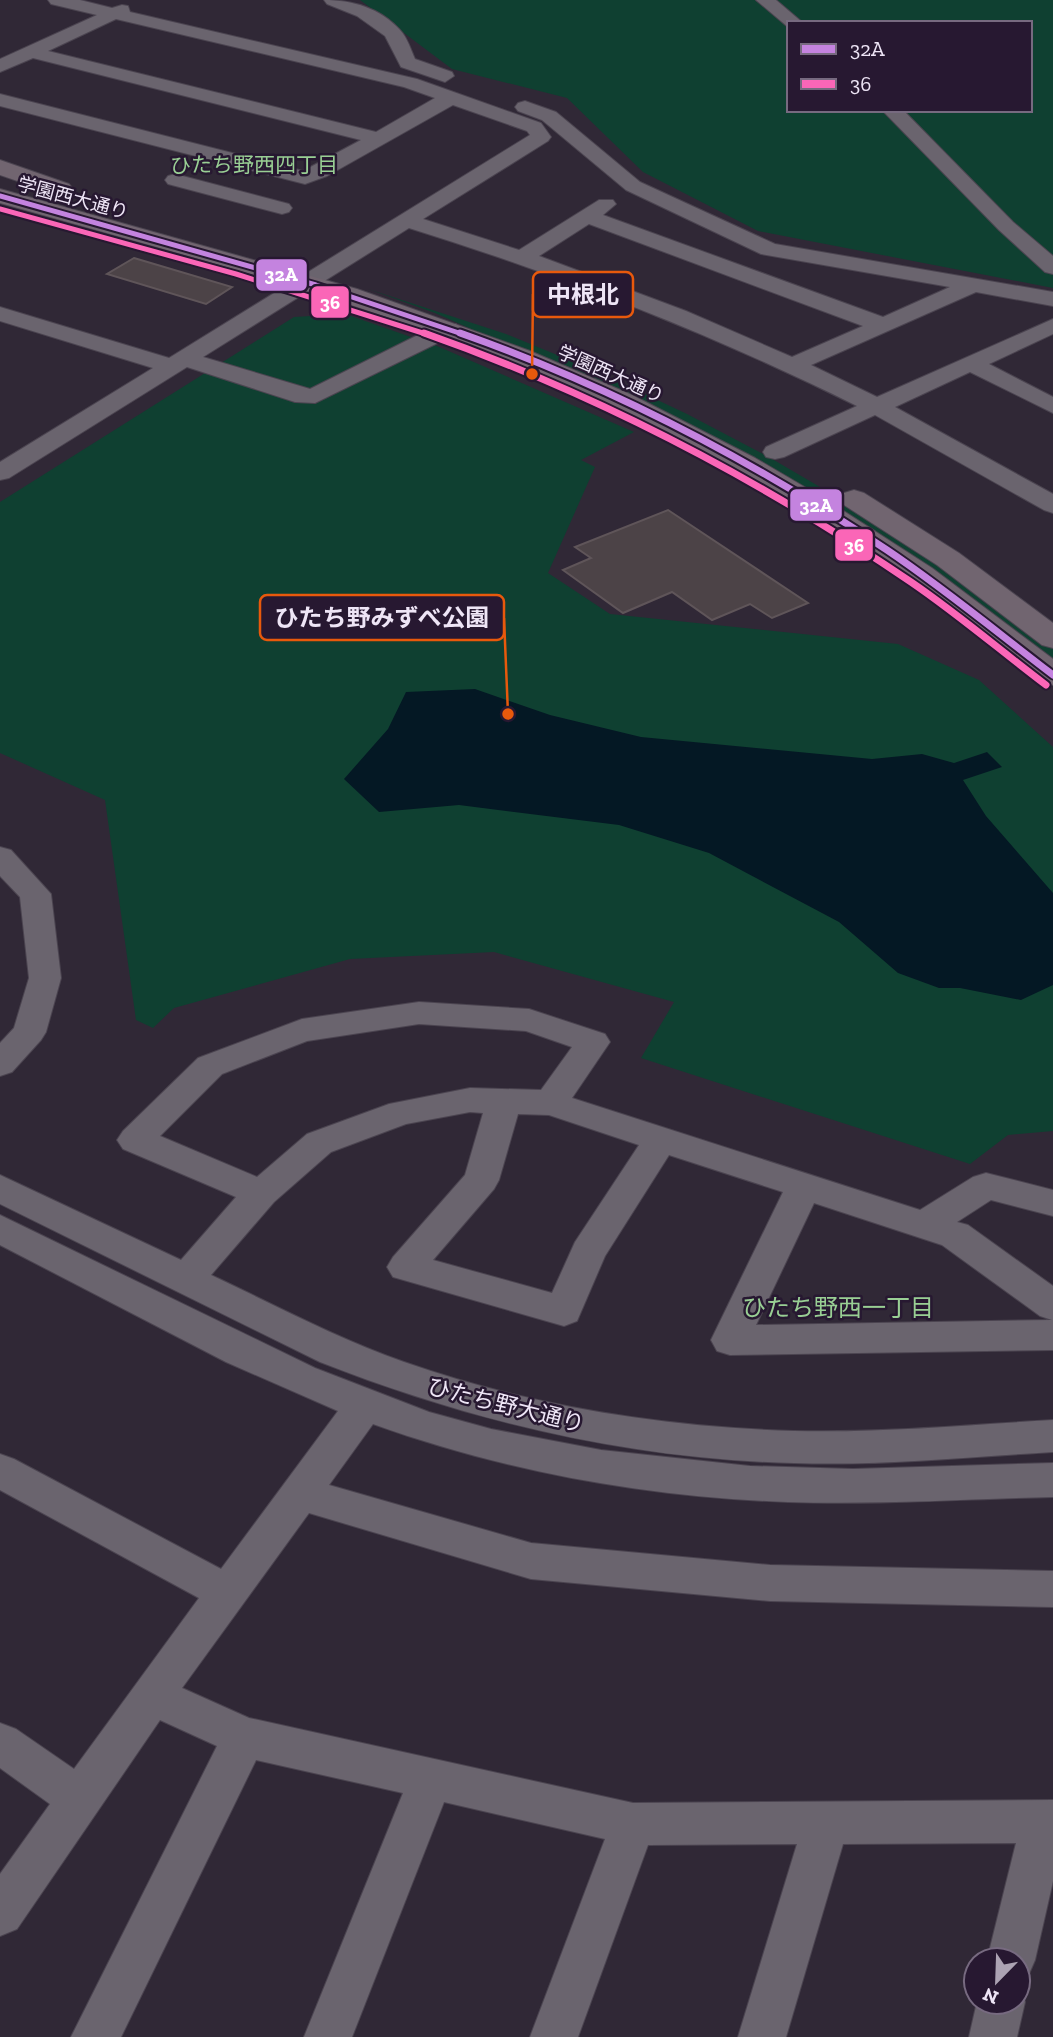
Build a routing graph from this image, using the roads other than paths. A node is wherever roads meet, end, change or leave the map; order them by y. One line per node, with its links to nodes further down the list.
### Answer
1 (57, 0): 5 (street)
2 (144, 0): 5 (street)
3 (333, 0): 9 (street)
4 (765, 0): 6 (street)
5 (115, 14): 7 (street); 10 (street)
6 (791, 21)
7 (31, 52): 8 (street); 14 (street)
8 (0, 66)
9 (430, 71): 10 (street); 19 (street)
10 (410, 83): 11 (street)
11 (452, 97): 14 (street); 26 (street)
12 (0, 100): 15 (street)
13 (894, 112): 29 (street)
14 (379, 139): 15 (street)
15 (259, 166): 20 (street)
16 (0, 167): 22 (main road)
17 (0, 178): 22 (main road, 学園西大通り)
18 (175, 180): 20 (street)
19 (632, 186): 25 (street); 31 (street)
20 (217, 191): 24 (street)
21 (0, 196): 27 (main road, 学園西大通り)
22 (90, 203): 30 (main road, 学園西大通り)
23 (0, 205): 27 (main road)
24 (282, 208)
25 (587, 216): 28 (street); 34 (street)
26 (407, 221): 28 (street); 30 (street)
27 (125, 230): 30 (main road, 学園西大通り)
28 (523, 257): 39 (street)
29 (1053, 267)
30 (318, 276): 36 (main road, 学園西大通り); 37 (street); 42 (main road, 学園西大通り)
31 (974, 285): 32 (street); 34 (street)
32 (1053, 299)
33 (2, 316): 37 (street)
34 (883, 325): 39 (street)
35 (1053, 326): 38 (street)
36 (448, 329): 37 (street); 46 (main road, 学園西大通り)
37 (177, 362): 43 (street)
38 (969, 363): 40 (street); 41 (street)
39 (793, 365): 40 (street)
40 (876, 405): 42 (street); 44 (street)
41 (1053, 406)
42 (775, 452): 45 (main road, 学園西大通り)
43 (0, 473)
44 (1053, 505)
45 (1053, 638)
46 (1053, 675)
47 (1, 861): 48 (street)
48 (0, 1064)
49 (504, 1102): 50 (street); 51 (street); 54 (street)
50 (551, 1103): 51 (street); 54 (street)
51 (661, 1139): 52 (street)
52 (804, 1186): 56 (street); 60 (street)
53 (0, 1188): 58 (street, ひたち野大通り)
54 (261, 1193): 58 (street)
55 (1053, 1203): 56 (street)
56 (924, 1225): 59 (street)
57 (0, 1228): 61 (street, ひたち野大通り)
58 (185, 1280): 62 (street, ひたち野大通り)
59 (1053, 1306)
60 (1053, 1335)
61 (365, 1405): 64 (street, ひたち野大通り); 65 (street)
62 (1053, 1436)
63 (0, 1471): 67 (street)
64 (1053, 1480)
65 (301, 1494): 66 (street); 67 (street)
66 (1053, 1589)
67 (228, 1593): 68 (street)
68 (152, 1695): 69 (street); 72 (street)
69 (244, 1737): 71 (street); 79 (street)
70 (0, 1743): 72 (street)
71 (432, 1779): 75 (street); 80 (street)
72 (79, 1799): 76 (street)
73 (1048, 1821): 74 (street); 77 (street)
74 (826, 1823): 75 (street); 82 (street)
75 (633, 1824): 81 (street)
76 (0, 1913)
77 (1015, 1946)
78 (998, 2016): 83 (street)
79 (95, 2037)
80 (328, 2037)
81 (554, 2037)
82 (762, 2037)
83 (993, 2037)

